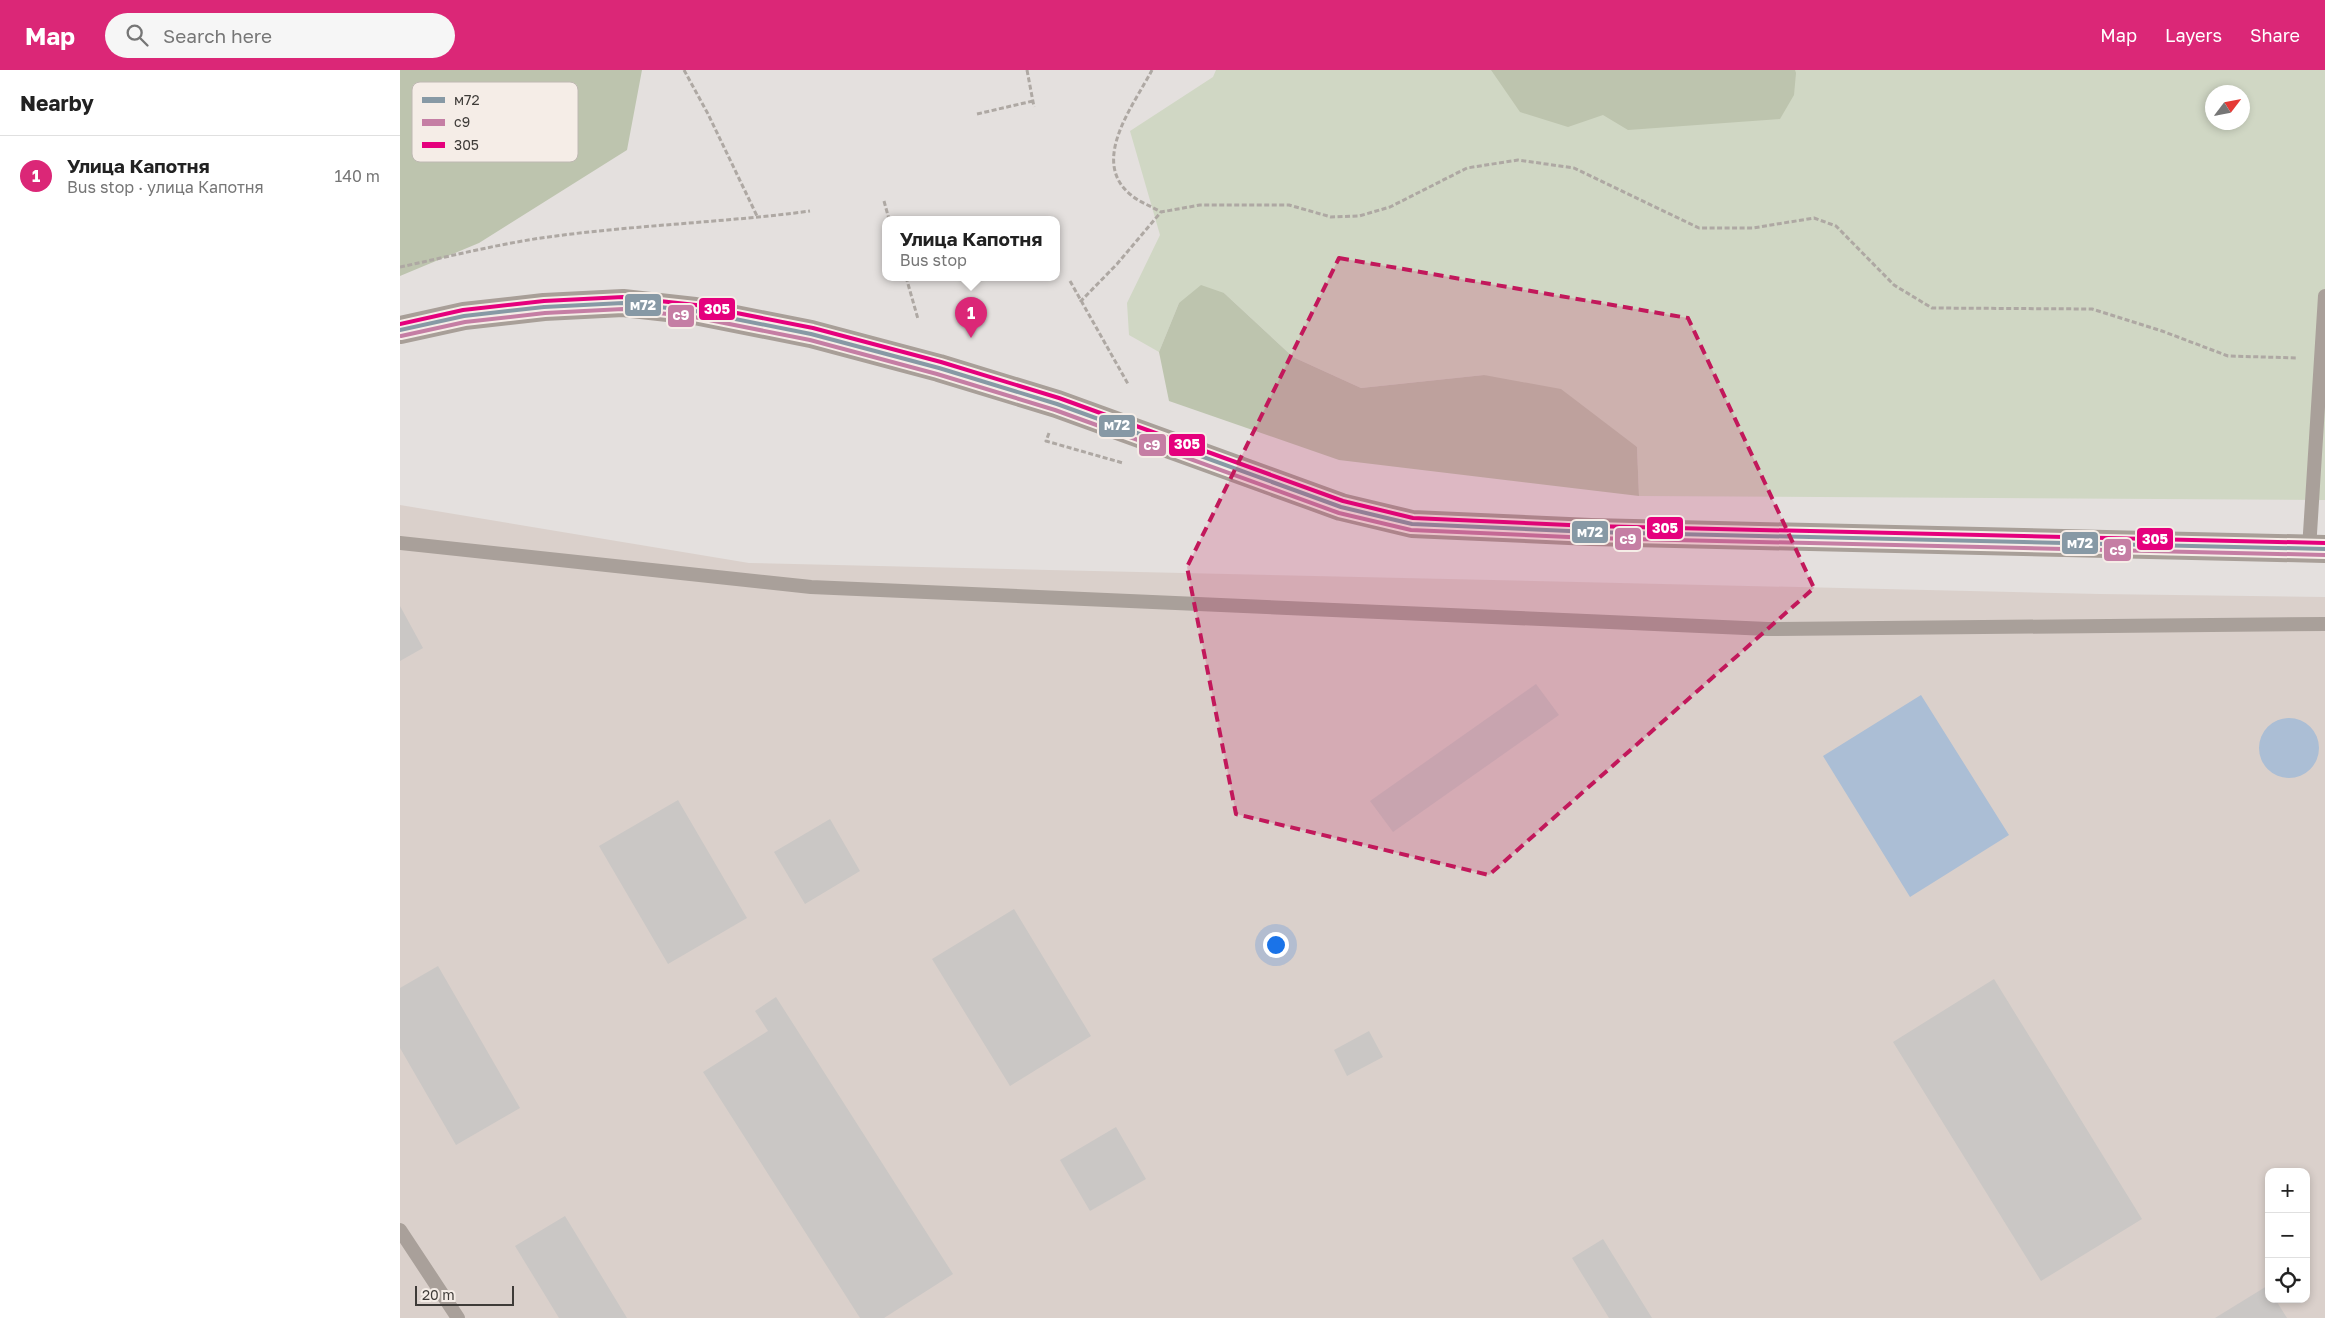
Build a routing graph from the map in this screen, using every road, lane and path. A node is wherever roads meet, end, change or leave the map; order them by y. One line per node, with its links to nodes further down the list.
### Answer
1 (684, 70): 11 (path)
2 (1027, 70): 4 (path)
3 (1152, 70): 9 (path)
4 (1033, 101): 5 (path); 6 (path)
5 (1034, 106)
6 (976, 114)
7 (884, 201): 10 (path)
8 (810, 211): 11 (path)
9 (1161, 212): 16 (path); 19 (path)
10 (888, 216)
11 (758, 218): 12 (path)
12 (400, 267)
13 (907, 281): 17 (path)
14 (1070, 281): 16 (path)
15 (2325, 296): 19 (lane)
16 (1080, 302): 20 (path)
17 (918, 319)
18 (400, 330): 22 (main road)
19 (2321, 358): 22 (lane)
20 (1128, 384)
21 (400, 543): 23 (lane)
22 (2317, 549)
23 (2325, 624)
24 (400, 1230): 25 (lane)
25 (458, 1318)

